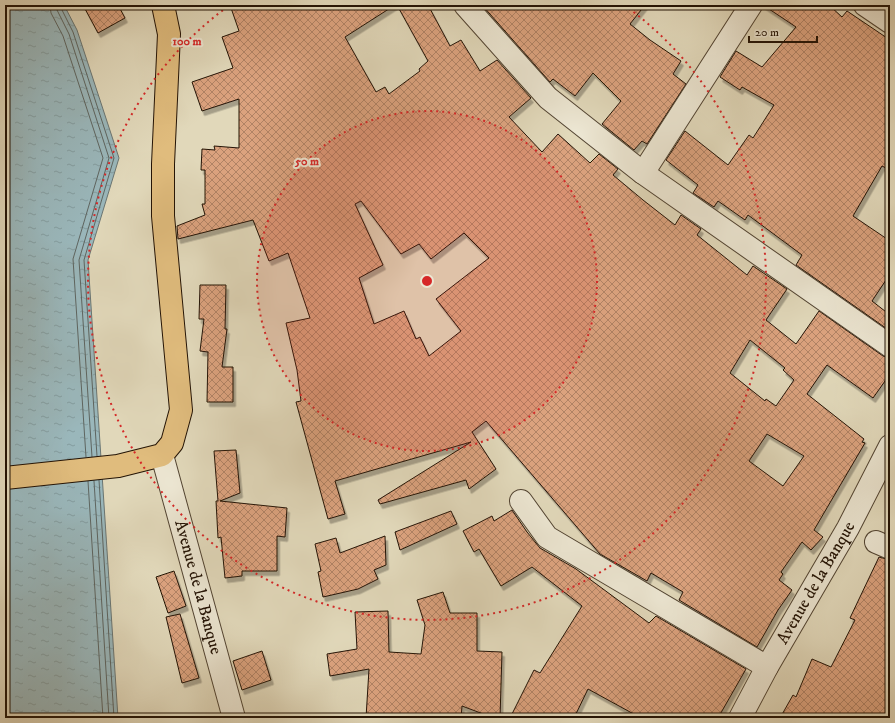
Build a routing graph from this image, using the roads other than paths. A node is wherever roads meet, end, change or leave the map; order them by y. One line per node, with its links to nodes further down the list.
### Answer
1 (163, 5): 9 (main road)
2 (465, 5): 6 (street)
3 (751, 5): 6 (street)
4 (865, 5): 5 (street)
5 (890, 22)
6 (643, 173): 7 (street)
7 (890, 346)
8 (890, 446): 12 (street, Avenue de la Banque)
9 (162, 456): 10 (main road); 13 (street, Avenue de la Banque)
10 (5, 478)
11 (521, 502): 12 (street)
12 (767, 667): 14 (street, Avenue de la Banque)
13 (234, 718)
14 (740, 718)

